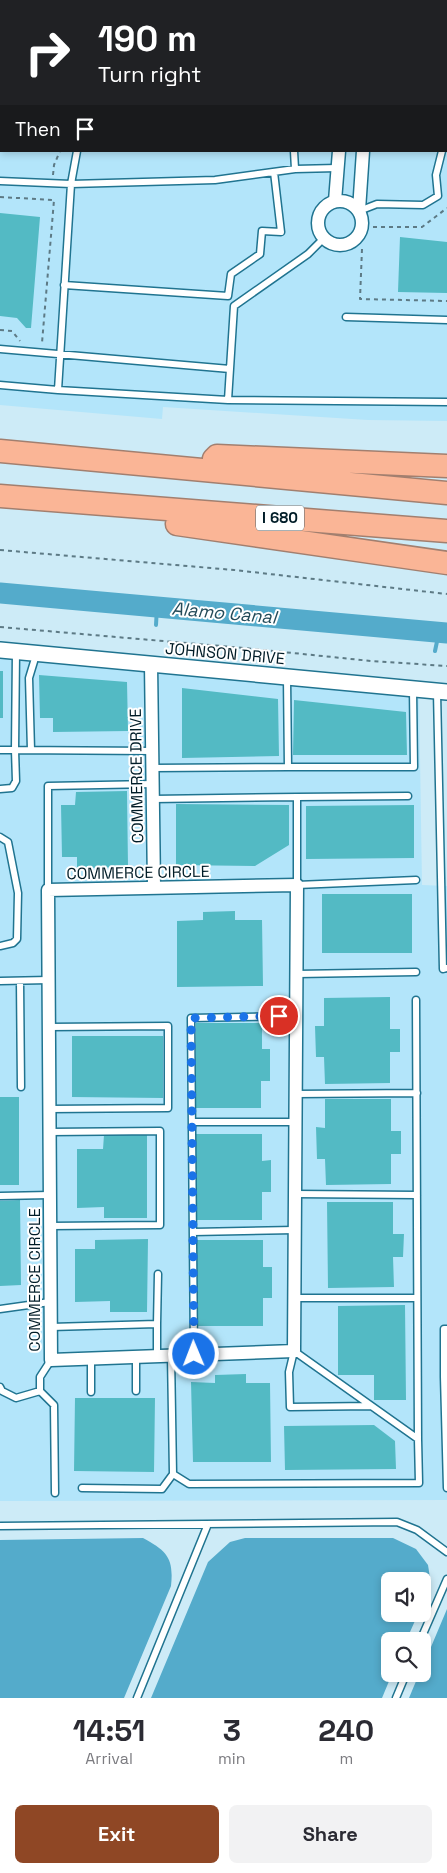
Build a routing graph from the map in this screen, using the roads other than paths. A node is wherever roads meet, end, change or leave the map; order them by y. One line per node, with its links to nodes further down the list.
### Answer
1 (77, 152): 10 (lane)
2 (294, 152): 7 (lane)
3 (339, 152): 6 (street)
4 (363, 152): 12 (street)
5 (442, 152): 12 (lane)
6 (337, 168): 7 (lane); 11 (street)
7 (295, 169): 8 (lane)
8 (274, 172): 10 (lane); 15 (lane)
9 (0, 181): 10 (lane)
10 (71, 184): 14 (lane)
11 (335, 201): 12 (street); 13 (street)
12 (359, 211): 13 (street)
13 (324, 238): 16 (lane)
14 (64, 285): 15 (lane); 20 (lane)
15 (228, 296): 16 (lane)
16 (234, 306): 21 (lane)
17 (346, 317): 18 (lane)
18 (447, 320)
19 (0, 349): 20 (lane)
20 (60, 354): 21 (lane); 23 (lane)
21 (230, 369): 24 (lane)
22 (0, 385): 23 (lane)
23 (58, 390): 24 (lane)
24 (228, 400): 25 (lane)
25 (447, 402)
26 (0, 451): 28 (highway)
27 (447, 466): 28 (highway)
28 (197, 469): 29 (highway)
29 (447, 493)
30 (0, 496): 31 (highway, I 680)
31 (113, 505): 32 (highway, I 680); 33 (highway)
32 (447, 532)
33 (447, 563)
34 (0, 650): 35 (street, JOHNSON DRIVE)
35 (16, 652): 36 (street, JOHNSON DRIVE); 42 (lane)
36 (36, 654): 37 (street, JOHNSON DRIVE); 43 (lane)
37 (152, 664): 38 (street, JOHNSON DRIVE); 44 (street, COMMERCE DRIVE)
38 (287, 676): 39 (street, JOHNSON DRIVE); 45 (lane)
39 (413, 688): 40 (street, JOHNSON DRIVE); 45 (lane)
40 (442, 691): 53 (lane)
41 (0, 750): 42 (lane)
42 (15, 750): 43 (lane); 48 (lane)
43 (31, 750): 44 (lane)
44 (152, 751): 46 (street, COMMERCE DRIVE)
45 (288, 767): 46 (lane)
46 (152, 768): 47 (street, COMMERCE DRIVE)
47 (153, 784): 51 (street, COMMERCE DRIVE); 57 (lane)
48 (0, 789)
49 (408, 796): 50 (lane)
50 (297, 797): 51 (lane); 55 (lane)
51 (153, 799): 56 (street, COMMERCE DRIVE)
52 (0, 837): 59 (lane)
53 (444, 842): 58 (lane)
54 (416, 880): 55 (lane)
55 (297, 885): 56 (street, COMMERCE CIRCLE); 62 (street)
56 (154, 887): 57 (street, COMMERCE CIRCLE)
57 (48, 890): 63 (street, COMMERCE CIRCLE)
58 (444, 895): 60 (lane)
59 (0, 946)
60 (447, 968)
61 (416, 972): 62 (lane)
62 (296, 974): 67 (street)
63 (49, 980): 65 (lane); 68 (street, COMMERCE CIRCLE)
64 (0, 981): 65 (lane)
65 (20, 981): 69 (lane)
66 (416, 1000): 70 (lane)
67 (296, 1016): 71 (street); 73 (lane)
68 (49, 1027): 72 (street, COMMERCE CIRCLE); 72 (lane)
69 (21, 1087)
70 (416, 1093): 71 (lane); 78 (lane)
71 (296, 1094): 74 (street)
72 (49, 1109): 75 (street, COMMERCE CIRCLE)
73 (192, 1122): 74 (lane); 82 (lane)
74 (296, 1122): 76 (street)
75 (50, 1132): 77 (street, COMMERCE CIRCLE); 80 (lane)
76 (295, 1194): 78 (lane); 81 (street)
77 (50, 1195): 79 (lane); 80 (street, COMMERCE CIRCLE)
78 (417, 1195): 85 (lane)
79 (0, 1196)
80 (50, 1226): 86 (street, COMMERCE CIRCLE)
81 (295, 1230): 82 (lane); 84 (street)
82 (193, 1232): 93 (lane)
83 (158, 1274): 88 (lane)
84 (294, 1298): 85 (lane); 92 (street)
85 (417, 1298): 105 (lane)
86 (50, 1302): 87 (lane); 89 (street, COMMERCE CIRCLE)
87 (0, 1309)
88 (157, 1324): 89 (lane); 96 (lane)
89 (50, 1327): 98 (street, COMMERCE CIRCLE)
90 (447, 1329): 91 (lane)
91 (446, 1350): 99 (lane)
92 (294, 1351): 93 (street, COMMERCE CIRCLE); 104 (lane); 104 (lane)
93 (194, 1354): 94 (street, COMMERCE CIRCLE)
94 (171, 1355): 96 (street, COMMERCE CIRCLE); 106 (lane)
95 (136, 1356): 96 (street, COMMERCE CIRCLE); 97 (street, COMMERCE CIRCLE); 101 (lane)
96 (157, 1356)
97 (91, 1358): 98 (street, COMMERCE CIRCLE); 103 (lane)
98 (51, 1360): 102 (lane)
99 (445, 1377): 108 (lane)
100 (0, 1387): 102 (lane)
101 (136, 1391)
102 (40, 1392): 109 (lane)
103 (91, 1392)
104 (371, 1406): 105 (lane)
105 (418, 1439): 106 (lane)
106 (173, 1474): 107 (lane)
107 (82, 1488)
108 (447, 1488)
109 (55, 1493)
110 (208, 1524): 111 (lane); 112 (lane); 116 (lane)
111 (0, 1526)
112 (447, 1552)
113 (447, 1579): 114 (lane)
114 (424, 1632)
115 (403, 1682): 117 (lane)
116 (137, 1698)
117 (396, 1698)

